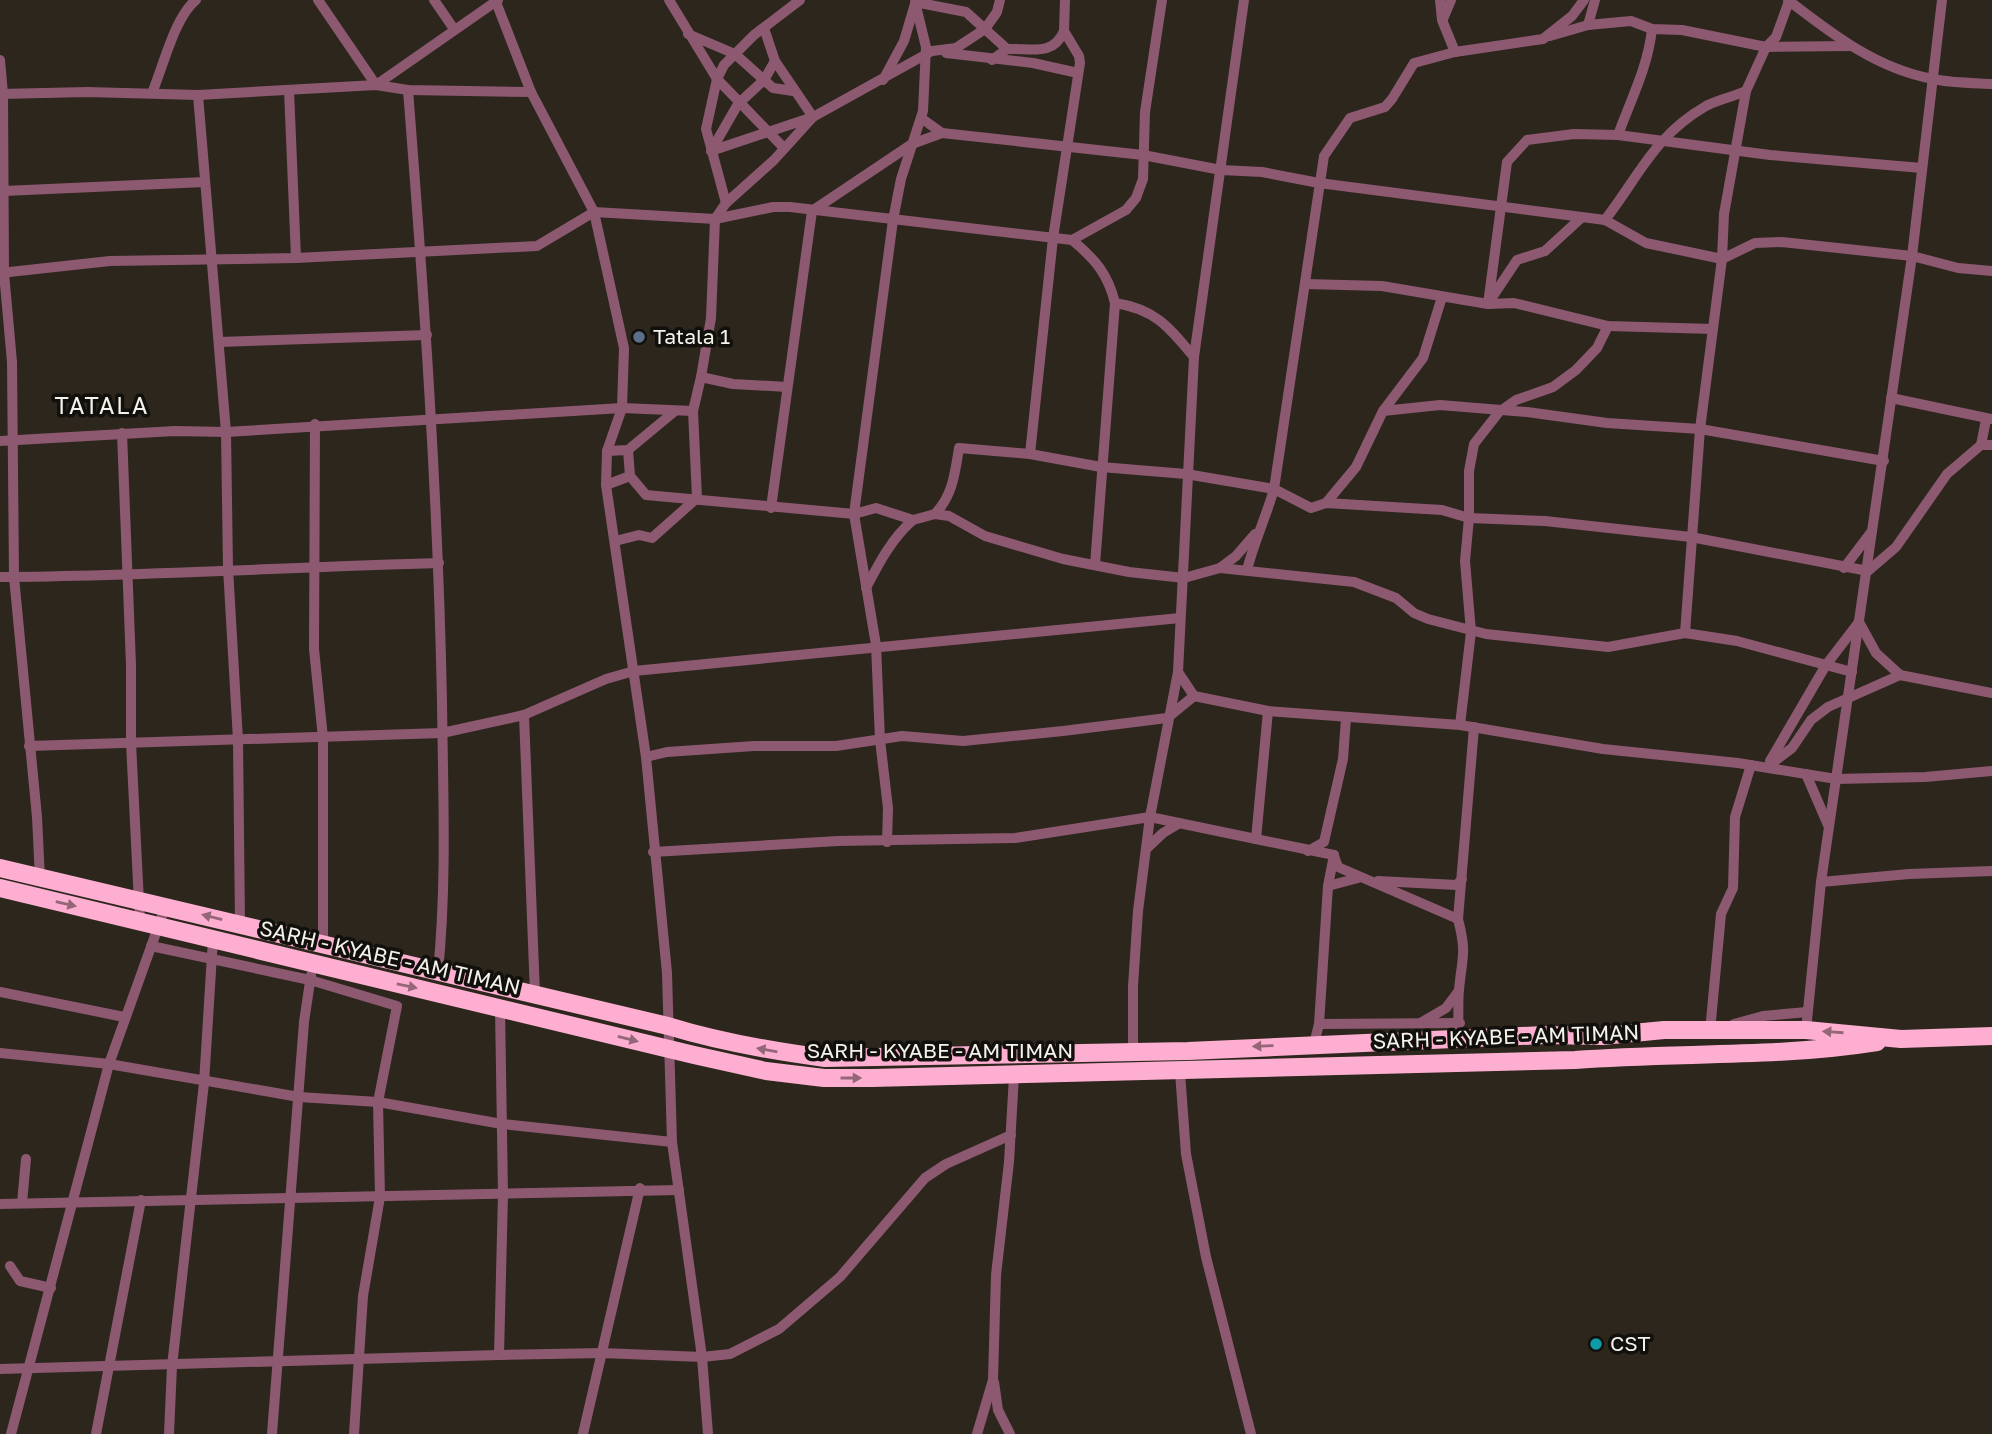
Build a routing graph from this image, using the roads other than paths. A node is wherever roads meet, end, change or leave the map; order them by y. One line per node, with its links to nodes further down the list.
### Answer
1 (196, 0): 50 (street)
2 (318, 0): 44 (street)
3 (433, 0): 21 (street)
4 (669, 0): 25 (street)
5 (800, 0): 20 (street)
6 (1000, 0): 22 (street)
7 (1065, 0): 24 (street)
8 (1162, 0): 65 (street)
9 (1244, 0): 67 (street)
10 (1440, 0): 18 (street)
11 (1451, 0): 18 (street)
12 (1584, 0): 26 (street)
13 (1595, 0): 19 (street)
14 (1788, 0): 27 (street); 28 (street)
15 (1942, 0): 40 (street)
16 (497, 1): 21 (street); 49 (street)
17 (915, 1): 22 (street); 32 (street); 42 (street)
18 (1442, 20): 31 (street)
19 (1588, 25): 23 (street); 26 (street)
20 (764, 28): 33 (street); 36 (street)
21 (454, 29): 44 (street)
22 (985, 29): 29 (street); 32 (street)
23 (1652, 29): 28 (street); 58 (street)
24 (1064, 31): 30 (street); 38 (street)
25 (688, 33): 33 (street); 39 (street)
26 (1543, 39): 31 (street)
27 (1850, 46): 28 (street); 40 (street)
28 (1766, 47): 48 (street)
29 (1012, 49): 30 (street); 35 (street); 37 (street)
30 (1045, 51): 37 (street)
31 (1455, 52): 69 (street)
32 (929, 53): 35 (street); 42 (street); 55 (street)
33 (735, 54): 39 (street); 41 (street)
34 (0, 60): 51 (street)
35 (992, 60): 37 (street)
36 (775, 61): 41 (street); 47 (street)
37 (1033, 63): 38 (street)
38 (1078, 73): 62 (street)
39 (717, 79): 53 (street); 64 (street)
40 (1933, 79): 43 (street); 66 (street)
41 (764, 80): 47 (street); 53 (street)
42 (883, 80): 54 (street)
43 (1992, 84)
44 (376, 85): 45 (street); 46 (street)
45 (289, 90): 52 (street); 83 (street)
46 (408, 90): 49 (street); 81 (street)
47 (793, 91): 54 (street)
48 (1746, 91): 59 (street); 63 (street)
49 (531, 92): 74 (street)
50 (152, 93): 51 (street); 52 (street)
51 (2, 94): 70 (street)
52 (198, 95): 68 (street)
53 (738, 104): 56 (street); 64 (street)
54 (813, 117): 56 (street); 61 (street)
55 (921, 118): 57 (street); 60 (street)
56 (770, 133): 61 (street); 64 (street)
57 (942, 133): 60 (street); 62 (street)
58 (1618, 135): 59 (street); 72 (street)
59 (1659, 142): 63 (street); 78 (street)
60 (912, 144): 73 (street); 77 (street)
61 (784, 148): 71 (street)
62 (1068, 148): 65 (street); 79 (street)
63 (1736, 150): 66 (street); 84 (street)
64 (711, 151): 71 (street)
65 (1143, 155): 67 (street); 80 (street)
66 (1922, 168): 82 (street)
67 (1221, 170): 69 (street); 96 (street)
68 (205, 182): 70 (street); 85 (street)
69 (1319, 183): 72 (street); 88 (street)
70 (3, 186): 87 (street)
71 (726, 203): 76 (street)
72 (1500, 206): 75 (street); 91 (street)
73 (812, 211): 76 (street); 77 (street); 98 (street)
74 (594, 212): 76 (street); 81 (street); 100 (street)
75 (1581, 218): 78 (street); 91 (street)
76 (715, 219): 97 (street)
77 (893, 220): 79 (street); 126 (street)
78 (1605, 220): 84 (street)
79 (1053, 238): 80 (street); 115 (street)
80 (1072, 240): 90 (street)
81 (421, 252): 83 (street); 94 (street)
82 (1912, 256): 84 (street); 86 (street); 99 (street)
83 (296, 258): 85 (street)
84 (1722, 259): 93 (street)
85 (214, 261): 87 (street); 95 (street)
86 (1992, 271)
87 (2, 273): 111 (street)
88 (1305, 285): 89 (street); 121 (street)
89 (1442, 297): 91 (street); 103 (street)
90 (1115, 303): 96 (street); 117 (street)
91 (1488, 303): 92 (street)
92 (1608, 326): 93 (street); 104 (street)
93 (1713, 329): 108 (street)
94 (427, 335): 95 (street); 105 (street)
95 (219, 342): 109 (street)
96 (1194, 357): 118 (street)
97 (701, 377): 98 (street); 102 (street)
98 (788, 387): 125 (street)
99 (1891, 398): 106 (street); 116 (street)
100 (622, 408): 101 (street); 105 (street); 114 (street)
101 (675, 411): 102 (street); 113 (street)
102 (693, 411): 122 (street)
103 (1383, 411): 104 (street); 124 (street)
104 (1499, 412): 108 (street); 129 (street)
105 (433, 417): 107 (street); 135 (street)
106 (1989, 420): 112 (street)
107 (315, 424): 109 (street); 137 (street)
108 (1700, 429): 116 (street); 133 (street)
109 (226, 432): 110 (street); 138 (street)
110 (122, 433): 111 (street); 143 (street)
111 (5, 441): 145 (street)
112 (1987, 445): 142 (street)
113 (628, 450): 114 (street); 119 (street)
114 (607, 451): 120 (street)
115 (1030, 454): 117 (street); 123 (street)
116 (1884, 460): 131 (street)
117 (1101, 467): 118 (street); 136 (street)
118 (1186, 474): 121 (street); 146 (street)
119 (630, 476): 120 (street); 122 (street)
120 (606, 485): 134 (street)
121 (1274, 489): 124 (street); 132 (street)
122 (697, 498): 125 (street); 134 (street)
123 (945, 503): 127 (street); 128 (street)
124 (1326, 503): 129 (street)
125 (771, 508): 126 (street)
126 (854, 514): 130 (street); 147 (street)
127 (935, 514): 128 (street); 130 (street)
128 (949, 516): 136 (street)
129 (1469, 518): 133 (street); 150 (street)
130 (912, 520): 147 (street)
131 (1874, 527): 140 (street); 142 (street)
132 (1256, 534): 139 (street); 141 (street)
133 (1691, 537): 140 (street); 151 (street)
134 (615, 541): 154 (street)
135 (439, 564): 137 (street); 167 (street)
136 (1095, 565): 146 (street)
137 (315, 566): 138 (street); 168 (street)
138 (228, 568): 143 (street); 169 (street)
139 (1220, 568): 141 (street); 146 (street)
140 (1844, 568): 142 (street)
141 (1247, 570): 150 (street)
142 (1868, 571): 149 (street)
143 (127, 576): 145 (street); 171 (street)
144 (0, 577): 145 (street)
145 (14, 577): 172 (street)
146 (1184, 578): 148 (street)
147 (866, 588): 152 (street)
148 (1180, 618): 152 (street); 155 (street)
149 (1859, 622): 153 (street); 156 (street); 157 (street)
150 (1471, 632): 151 (street); 165 (street)
151 (1685, 633): 153 (street)
152 (876, 645): 154 (street); 170 (street)
153 (1826, 665): 156 (street); 175 (street)
154 (634, 671): 162 (street); 173 (street)
155 (1178, 672): 159 (street); 163 (street)
156 (1852, 672): 160 (street)
157 (1900, 675): 158 (street); 160 (street)
158 (1992, 693)
159 (1194, 696): 161 (street); 163 (street)
160 (1848, 698): 175 (street); 178 (street)
161 (1268, 711): 164 (street); 182 (street)
162 (524, 715): 167 (street); 213 (street)
163 (1167, 718): 170 (street); 179 (street)
164 (1346, 718): 165 (street); 185 (street)
165 (1460, 725): 166 (street)
166 (1474, 727): 174 (street); 192 (street)
167 (442, 733): 168 (street); 208 (street)
168 (323, 738): 169 (street); 205 (street)
169 (238, 740): 171 (street); 201 (street)
170 (880, 740): 173 (street); 183 (street)
171 (131, 743): 172 (street); 197 (street)
172 (29, 746): 191 (street)
173 (646, 757): 186 (street)
174 (1751, 765): 175 (street); 221 (street)
175 (1767, 767): 177 (street)
176 (1992, 771): 178 (street)
177 (1806, 774): 178 (street); 181 (street)
178 (1836, 779): 181 (street)
179 (1150, 817): 180 (street); 183 (street); 184 (street)
180 (1181, 823): 182 (street); 184 (street)
181 (1828, 827): 194 (street)
182 (1256, 839): 185 (street)
183 (887, 842): 186 (street)
184 (1146, 849): 227 (street)
185 (1308, 851): 187 (street)
186 (653, 852): 219 (street)
187 (1334, 855): 190 (street); 195 (street)
188 (0, 868): 191 (highway, SARH - KYABE - AM TIMAN)
189 (1992, 871): 194 (street)
190 (1358, 878): 193 (street); 195 (street)
191 (40, 879): 197 (highway, SARH - KYABE - AM TIMAN)
192 (1462, 879): 193 (street); 199 (street)
193 (1374, 881): 199 (street)
194 (1821, 883): 215 (street)
195 (1328, 886): 217 (street)
196 (0, 888): 200 (highway, SARH - KYABE - AM TIMAN, one-way to 200)
197 (139, 899): 198 (highway, SARH - KYABE - AM TIMAN); 200 (street)
198 (166, 905): 201 (highway, SARH - KYABE - AM TIMAN, one-way to 198); 202 (street)
199 (1458, 919): 211 (street)
200 (140, 922): 202 (highway, SARH - KYABE - AM TIMAN)
201 (240, 923): 205 (highway, SARH - KYABE - AM TIMAN)
202 (159, 926): 203 (highway, SARH - KYABE - AM TIMAN); 204 (street)
203 (213, 939): 206 (street); 207 (highway, SARH - KYABE - AM TIMAN)
204 (151, 946): 206 (street); 216 (street)
205 (323, 946): 208 (highway, SARH - KYABE - AM TIMAN)
206 (211, 958): 207 (street); 233 (street)
207 (311, 972): 209 (highway, SARH - KYABE - AM TIMAN); 212 (street); 234 (street)
208 (438, 972): 213 (highway, SARH - KYABE - AM TIMAN)
209 (359, 975): 212 (street); 214 (highway, SARH - KYABE - AM TIMAN, one-way to 214)
210 (0, 992): 216 (street)
211 (1458, 992): 218 (street); 222 (street)
212 (355, 994): 235 (street)
213 (535, 994): 219 (highway, SARH - KYABE - AM TIMAN)
214 (500, 1008): 226 (highway, SARH - KYABE - AM TIMAN, one-way to 226); 236 (street)
215 (1807, 1012): 220 (street); 221 (street)
216 (124, 1017): 229 (street)
217 (1319, 1024): 218 (street); 225 (street)
218 (1419, 1024): 222 (street)
219 (668, 1026): 226 (street); 227 (highway, SARH - KYABE - AM TIMAN, one-way to 219)
220 (1805, 1030): 221 (highway, SARH - KYABE - AM TIMAN); 224 (highway, SARH - KYABE - AM TIMAN, one-way to 220)
221 (1709, 1031): 222 (highway, SARH - KYABE - AM TIMAN)
222 (1457, 1032): 225 (highway, SARH - KYABE - AM TIMAN)
223 (1992, 1036): 224 (highway, SARH - KYABE - AM TIMAN)
224 (1901, 1039): 230 (highway, SARH - KYABE - AM TIMAN)
225 (1314, 1044): 227 (highway, SARH - KYABE - AM TIMAN, one-way to 227)
226 (667, 1049): 232 (highway, SARH - KYABE - AM TIMAN, one-way to 232); 238 (street)
227 (1133, 1052): 231 (street)
228 (0, 1053): 229 (street)
229 (109, 1064): 233 (street); 247 (street)
230 (1180, 1072): 231 (highway, SARH - KYABE - AM TIMAN); 271 (street)
231 (1133, 1073): 232 (highway, SARH - KYABE - AM TIMAN)
232 (1014, 1076): 237 (street)
233 (204, 1083): 234 (street); 246 (street)
234 (299, 1097): 235 (street); 245 (street)
235 (378, 1102): 236 (street); 243 (street)
236 (502, 1124): 238 (street); 242 (street)
237 (1011, 1135): 254 (street); 261 (street)
238 (672, 1142): 241 (street)
239 (26, 1159): 248 (street)
240 (640, 1188): 241 (street); 242 (street); 252 (street)
241 (679, 1190): 254 (street)
242 (503, 1194): 243 (street); 253 (street)
243 (380, 1197): 245 (street); 255 (street)
244 (141, 1200): 246 (street); 247 (street); 258 (street)
245 (291, 1200): 246 (street); 256 (street)
246 (192, 1201): 257 (street)
247 (75, 1202): 248 (street); 251 (street)
248 (22, 1203): 249 (street)
249 (0, 1204)
250 (10, 1266): 251 (street)
251 (51, 1288): 260 (street)
252 (602, 1353): 253 (street); 254 (street); 268 (street)
253 (499, 1355): 255 (street)
254 (702, 1357): 269 (street)
255 (357, 1360): 256 (street); 267 (street)
256 (276, 1361): 257 (street); 266 (street)
257 (172, 1366): 258 (street); 265 (street)
258 (111, 1367): 260 (street); 264 (street)
259 (0, 1369): 260 (street)
260 (28, 1369): 263 (street)
261 (993, 1380): 262 (street); 270 (street)
262 (979, 1433)
263 (11, 1434)
264 (96, 1434)
265 (169, 1434)
266 (272, 1434)
267 (354, 1434)
268 (583, 1434)
269 (708, 1434)
270 (1010, 1434)
271 (1251, 1434)

